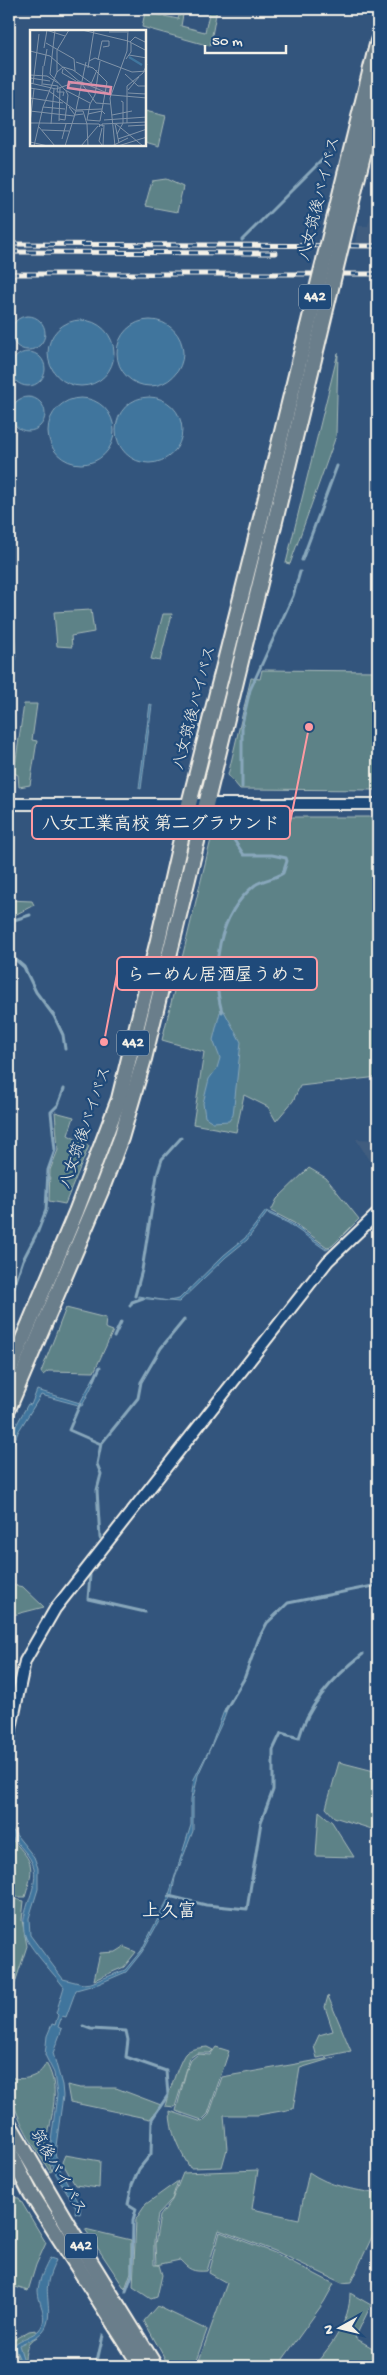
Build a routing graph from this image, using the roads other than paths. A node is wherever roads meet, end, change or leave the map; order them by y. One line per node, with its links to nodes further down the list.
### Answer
1 (378, 40): 4 (highway, 八女筑後バイパス / 442, bridge)
2 (378, 93): 5 (highway, 八女筑後バイパス / 442, bridge)
3 (9, 804): 4 (street)
4 (189, 804): 5 (street); 8 (highway, 八女筑後バイパス / 442)
5 (207, 804): 6 (street); 9 (highway, 八女筑後バイパス / 442)
6 (378, 804)
7 (378, 1213): 10 (street)
8 (9, 1372)
9 (9, 1407)
10 (9, 1738)
11 (9, 2124): 13 (highway, 筑後バイパス / 442)
12 (9, 2151): 14 (highway, 筑後バイパス / 442)
13 (37, 2172): 14 (highway); 16 (highway, 筑後バイパス / 442)
14 (24, 2180): 15 (highway, 筑後バイパス / 442)
15 (141, 2366)
16 (155, 2366)

